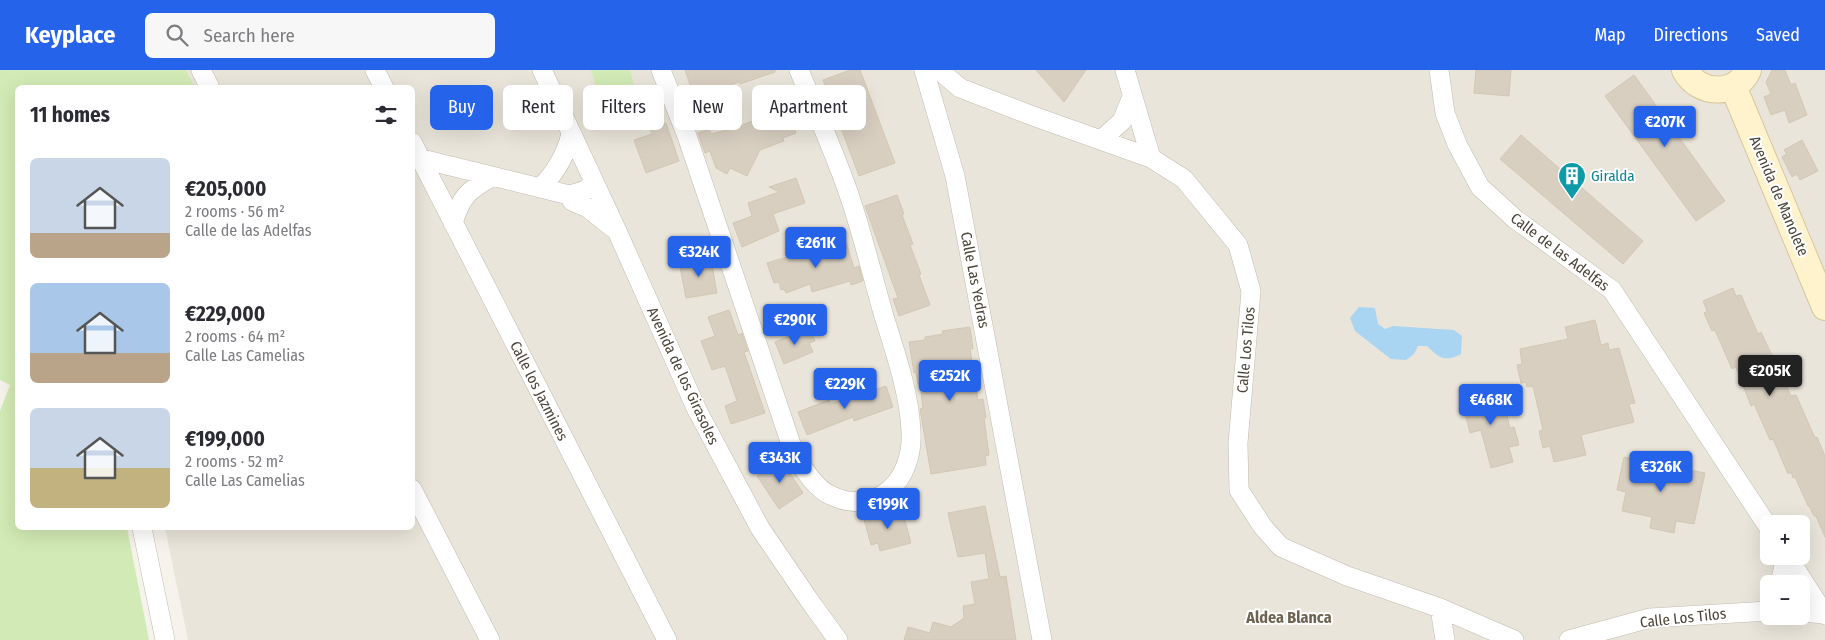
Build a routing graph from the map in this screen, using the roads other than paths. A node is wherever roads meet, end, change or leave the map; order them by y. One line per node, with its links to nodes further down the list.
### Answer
1 (202, 70): 12 (street)
2 (375, 70): 13 (street)
3 (542, 70): 17 (street, Avenida de los Girasoles)
4 (661, 70): 5 (street)
5 (799, 70)
6 (924, 70): 16 (street, Calle Las Yedras)
7 (939, 70): 14 (street, Calle Los Tilos)
8 (1126, 70): 15 (street)
9 (1439, 70): 30 (street, Calle de las Adelfas)
10 (1685, 70): 11 (street)
11 (1740, 78): 28 (street, Avenida de Manolete)
12 (209, 85)
13 (382, 85)
14 (960, 88): 16 (street); 18 (street, Calle Los Tilos)
15 (1132, 97): 18 (street); 20 (street)
16 (940, 126): 41 (street, Calle Las Yedras)
17 (571, 134): 22 (street, Avenida de los Girasoles); 24 (street)
18 (1101, 140): 20 (street, Calle Los Tilos)
19 (415, 147): 21 (street, Calle los Jazmines)
20 (1151, 158): 33 (street, Calle Los Tilos)
21 (422, 159): 23 (street); 26 (street, Calle los Jazmines)
22 (591, 176): 24 (street); 25 (street); 27 (street, Avenida de los Girasoles)
23 (492, 177): 24 (street); 26 (street)
24 (546, 182): 25 (street)
25 (569, 195): 27 (street)
26 (453, 223): 39 (street, Calle los Jazmines)
27 (617, 231): 40 (street, Avenida de los Girasoles)
28 (1825, 306)
29 (415, 495): 38 (street)
30 (1760, 515)
31 (142, 530): 37 (street)
32 (1793, 565): 36 (street)
33 (1440, 608): 42 (street); 43 (street, Calle Los Tilos)
34 (1760, 612): 44 (street, Calle Los Tilos)
35 (1810, 613): 36 (street)
36 (1825, 614)
37 (165, 640)
38 (490, 640)
39 (667, 640)
40 (838, 640)
41 (1042, 640)
42 (1446, 640)
43 (1514, 640)
44 (1569, 640)

